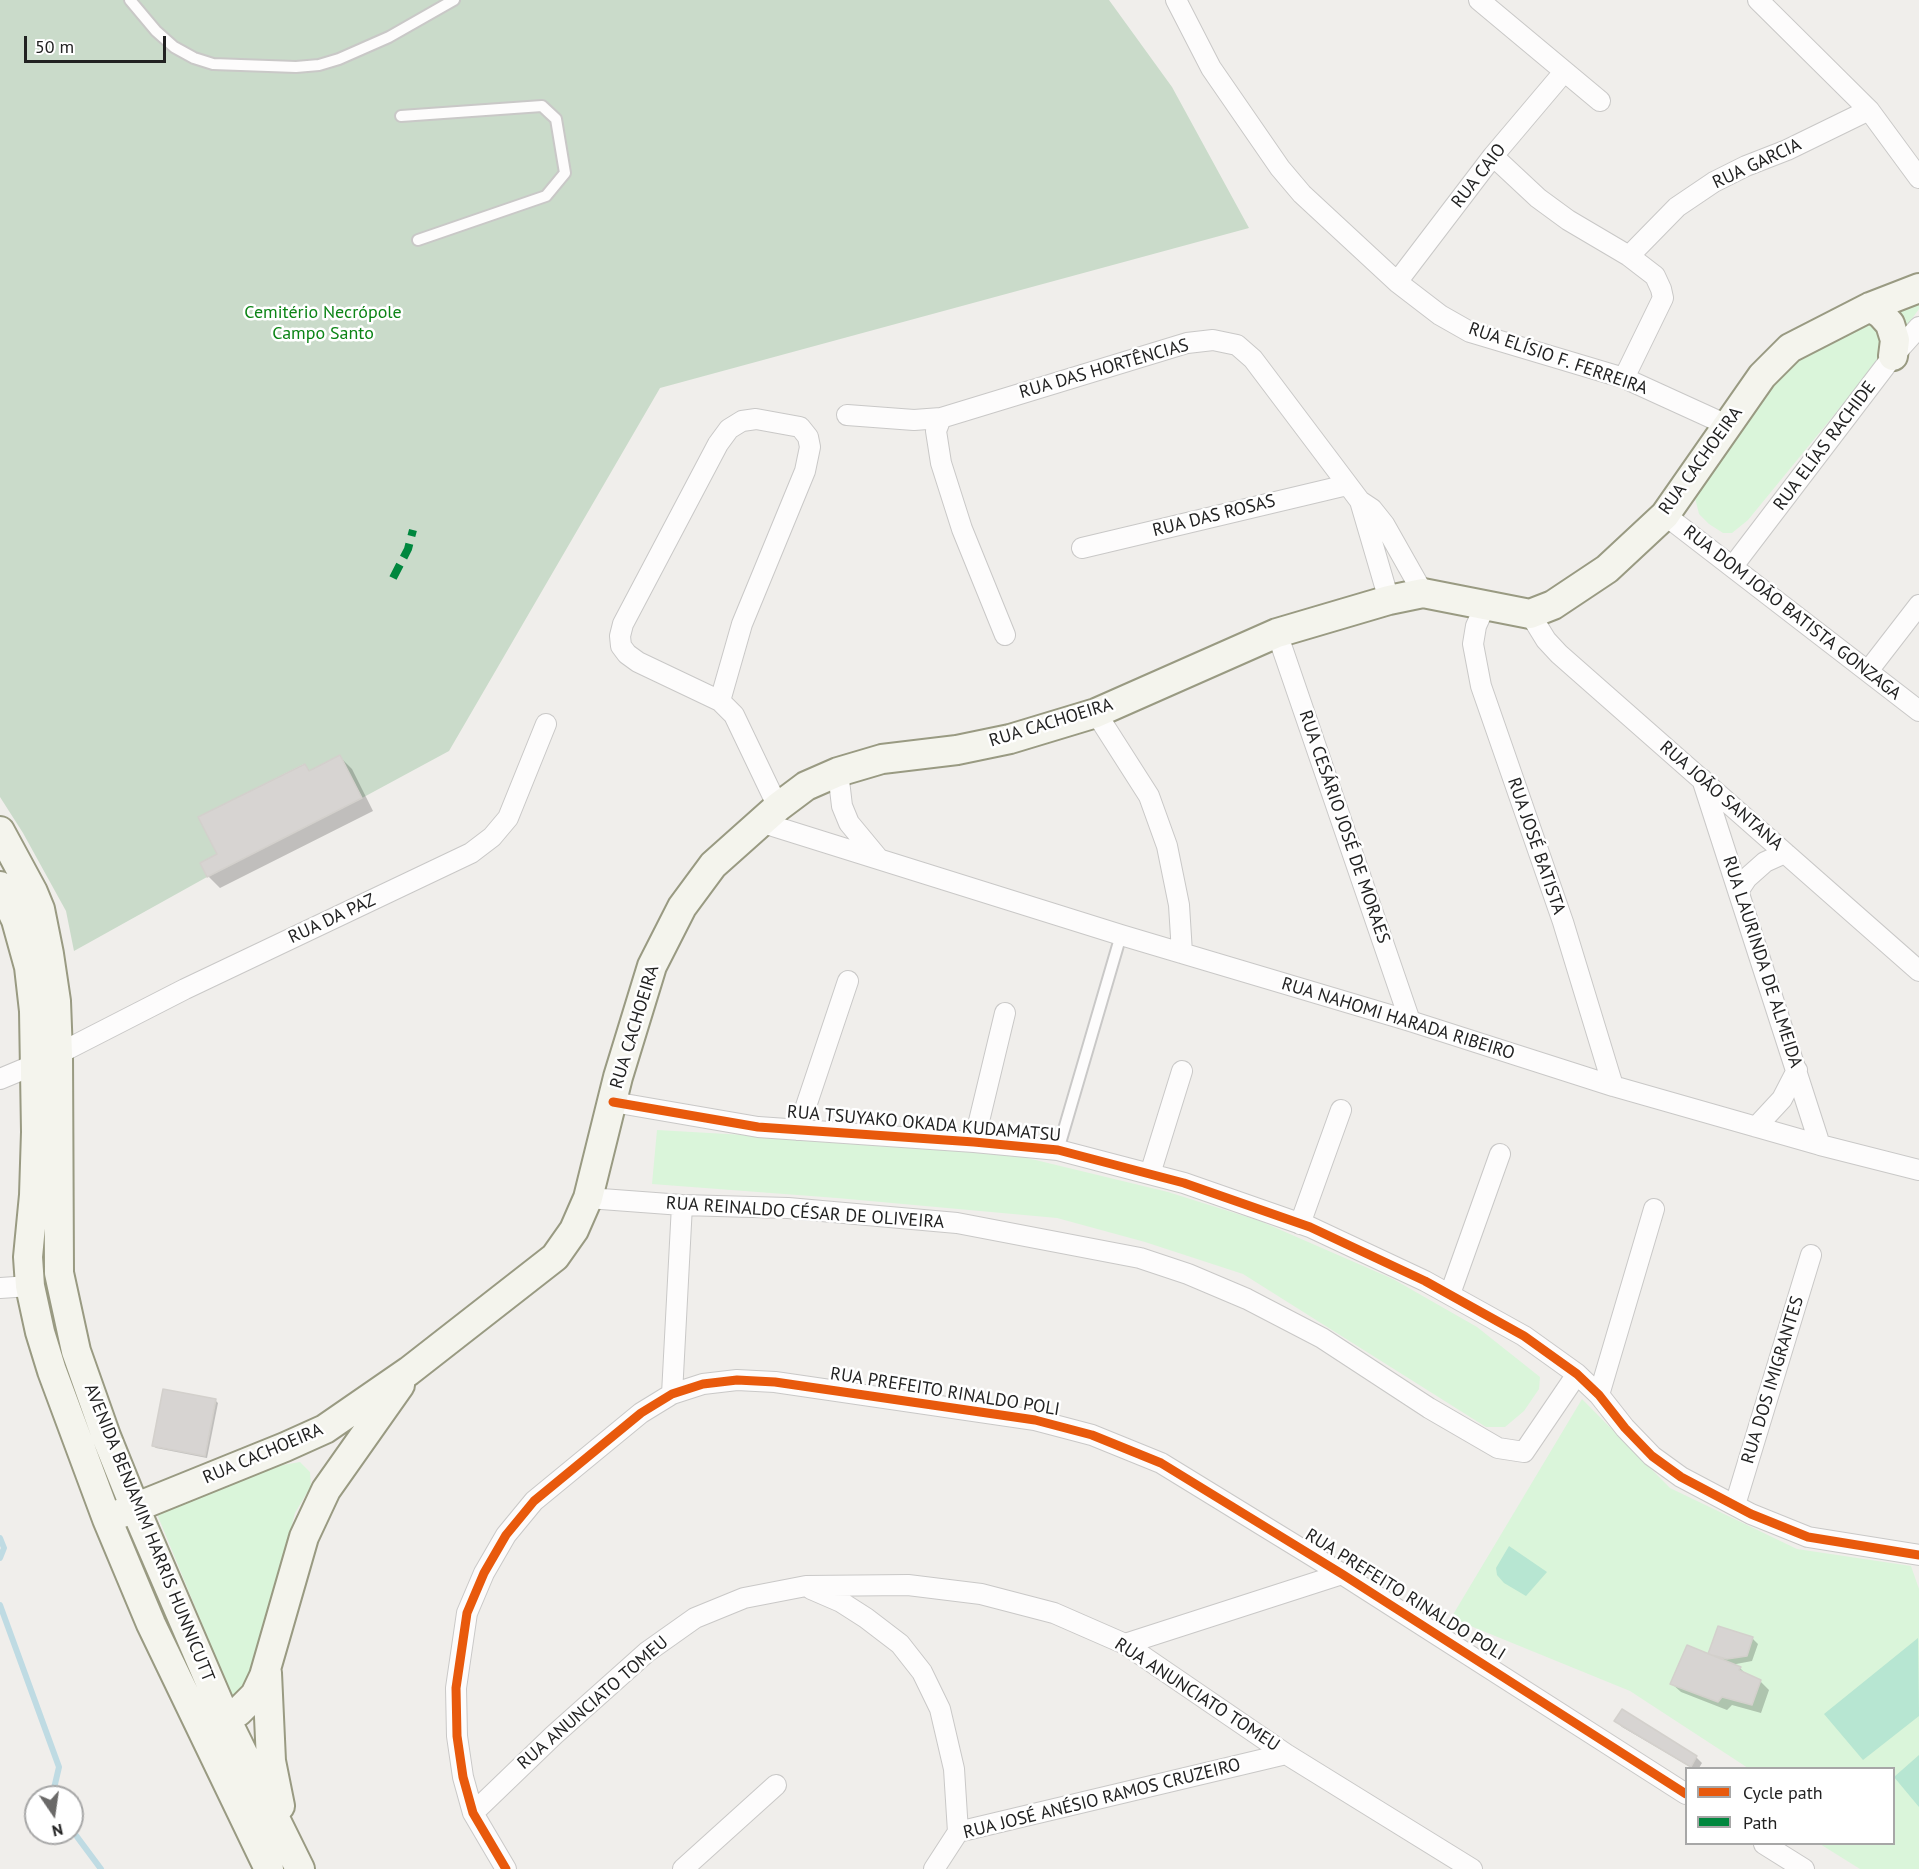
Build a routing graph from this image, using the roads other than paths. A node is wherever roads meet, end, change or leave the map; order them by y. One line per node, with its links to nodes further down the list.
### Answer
1 (130, 0): 2 (lane)
2 (454, 0)
3 (1176, 0): 14 (street, RUA ELÍSIO F. FERREIRA)
4 (1479, 0): 6 (street)
5 (1758, 0): 8 (street)
6 (1564, 72): 7 (street); 10 (street, RUA CAIO)
7 (1600, 102)
8 (1869, 110): 11 (street); 13 (street, RUA GARCIA)
9 (401, 116): 12 (lane)
10 (1493, 156): 13 (street); 14 (street, RUA CAIO)
11 (1919, 178)
12 (418, 240)
13 (1629, 256): 19 (street)
14 (1397, 282): 19 (street, RUA ELÍSIO F. FERREIRA)
15 (1919, 288): 16 (main road, RUA CACHOEIRA)
16 (1870, 308): 18 (main road); 22 (main road, RUA CACHOEIRA)
17 (1919, 327): 18 (street, RUA ELÍAS RACHIDE)
18 (1893, 356): 27 (street, RUA ELÍAS RACHIDE)
19 (1624, 378): 22 (street, RUA ELÍSIO F. FERREIRA)
20 (847, 415): 21 (street, RUA DAS HORTÊNCIAS)
21 (941, 417): 23 (street, RUA DAS HORTÊNCIAS); 34 (street)
22 (1728, 425): 25 (main road, RUA CACHOEIRA)
23 (1347, 485): 24 (street, RUA DAS HORTÊNCIAS); 26 (street, RUA DAS ROSAS)
24 (1360, 501): 28 (street, RUA DAS HORTÊNCIAS); 29 (street, RUA DAS HORTÊNCIAS)
25 (1665, 515): 27 (street, RUA DOM JOÃO BATISTA GONZAGA); 32 (main road, RUA CACHOEIRA)
26 (1082, 548)
27 (1733, 566): 35 (street, RUA DOM JOÃO BATISTA GONZAGA)
28 (1423, 593): 29 (main road, RUA CACHOEIRA); 31 (main road, RUA CACHOEIRA)
29 (1389, 600): 33 (main road, RUA CACHOEIRA)
30 (1919, 605): 35 (street)
31 (1485, 606): 32 (main road, RUA CACHOEIRA); 58 (street, RUA JOSÉ BATISTA)
32 (1530, 614): 41 (street, RUA JOÃO SANTANA)
33 (1277, 633): 38 (main road, RUA CACHOEIRA); 53 (street, RUA CESÁRIO JOSÉ DE MORAES)
34 (1005, 635)
35 (1868, 670): 37 (street, RUA DOM JOÃO BATISTA GONZAGA)
36 (720, 701): 36 (street); 42 (street)
37 (1919, 711)
38 (1096, 713): 40 (main road, RUA CACHOEIRA); 49 (street)
39 (546, 724): 54 (street, RUA DA PAZ)
40 (838, 772): 42 (main road, RUA CACHOEIRA); 45 (street)
41 (1702, 779): 44 (street, RUA JOÃO SANTANA); 47 (street, RUA LAURINDA DE ALMEIDA)
42 (769, 814): 45 (street, RUA NAHOMI HARADA RIBEIRO); 59 (main road, RUA CACHOEIRA)
43 (0, 831): 54 (main road, AVENIDA BENJAMIM HARRIS HUNNICUTT)
44 (1785, 853): 47 (street); 50 (street, RUA JOÃO SANTANA)
45 (880, 860): 48 (street, RUA NAHOMI HARADA RIBEIRO)
46 (0, 886): 54 (main road, AVENIDA BENJAMIM HARRIS HUNNICUTT)
47 (1739, 890): 55 (street, RUA LAURINDA DE ALMEIDA)
48 (1121, 935): 49 (street, RUA NAHOMI HARADA RIBEIRO); 65 (lane)
49 (1182, 953): 53 (street, RUA NAHOMI HARADA RIBEIRO)
50 (1919, 971)
51 (848, 981): 62 (street)
52 (1005, 1013): 63 (street)
53 (1410, 1021): 58 (street, RUA NAHOMI HARADA RIBEIRO)
54 (47, 1059): 57 (street, RUA DA PAZ); 74 (main road, AVENIDA BENJAMIM HARRIS HUNNICUTT); 84 (main road, AVENIDA BENJAMIM HARRIS HUNNICUTT)
55 (1797, 1070): 61 (street); 64 (street, RUA LAURINDA DE ALMEIDA)
56 (1182, 1071): 68 (street)
57 (0, 1078)
58 (1613, 1086): 61 (street, RUA NAHOMI HARADA RIBEIRO)
59 (613, 1102): 62 (street, RUA TSUYAKO OKADA KUDAMATSU); 69 (main road, RUA CACHOEIRA)
60 (1341, 1110): 72 (street)
61 (1756, 1127): 64 (street, RUA NAHOMI HARADA RIBEIRO)
62 (798, 1130): 63 (street, RUA TSUYAKO OKADA KUDAMATSU)
63 (974, 1142): 65 (street, RUA TSUYAKO OKADA KUDAMATSU)
64 (1820, 1145): 67 (street, RUA NAHOMI HARADA RIBEIRO)
65 (1058, 1150): 68 (street, RUA TSUYAKO OKADA KUDAMATSU)
66 (1500, 1154): 76 (street)
67 (1919, 1170)
68 (1150, 1174): 72 (street, RUA TSUYAKO OKADA KUDAMATSU)
69 (588, 1198): 70 (street, RUA REINALDO CÉSAR DE OLIVEIRA); 77 (main road, RUA CACHOEIRA)
70 (682, 1205): 78 (street, RUA REINALDO CÉSAR DE OLIVEIRA); 79 (street)
71 (1654, 1209): 80 (street)
72 (1300, 1224): 76 (street, RUA TSUYAKO OKADA KUDAMATSU)
73 (1811, 1255): 83 (street, RUA DOS IMIGRANTES)
74 (30, 1286): 75 (street); 85 (main road, AVENIDA BENJAMIM HARRIS HUNNICUTT)
75 (0, 1288)
76 (1450, 1294): 78 (street, RUA TSUYAKO OKADA KUDAMATSU)
77 (409, 1371): 81 (main road, RUA CACHOEIRA); 82 (main road, RUA CACHOEIRA)
78 (1577, 1374): 80 (street, RUA TSUYAKO OKADA KUDAMATSU)
79 (672, 1394): 87 (street, RUA PREFEITO RINALDO POLI); 96 (street, RUA PREFEITO RINALDO POLI)
80 (1599, 1395): 83 (street, RUA TSUYAKO OKADA KUDAMATSU)
81 (285, 1447): 82 (main road); 84 (main road, RUA CACHOEIRA)
82 (326, 1490): 90 (main road, RUA CACHOEIRA)
83 (1735, 1505): 86 (street, RUA TSUYAKO OKADA KUDAMATSU)
84 (135, 1508): 85 (main road, RUA CACHOEIRA); 92 (main road, AVENIDA BENJAMIM HARRIS HUNNICUTT)
85 (104, 1521): 91 (main road, AVENIDA BENJAMIM HARRIS HUNNICUTT)
86 (1919, 1555)
87 (1342, 1574): 89 (street); 95 (street, RUA PREFEITO RINALDO POLI)
88 (806, 1586): 89 (street, RUA ANUNCIATO TOMEU); 96 (street, RUA ANUNCIATO TOMEU); 97 (street)
89 (1125, 1644): 93 (street, RUA ANUNCIATO TOMEU)
90 (268, 1665): 92 (main road); 99 (main road)
91 (194, 1716): 92 (main road); 100 (main road, AVENIDA BENJAMIM HARRIS HUNNICUTT)
92 (225, 1717): 99 (main road, AVENIDA BENJAMIM HARRIS HUNNICUTT)
93 (1286, 1754): 97 (street, RUA JOSÉ ANÉSIO RAMOS CRUZEIRO); 104 (street, RUA ANUNCIATO TOMEU)
94 (776, 1785): 102 (street)
95 (1685, 1793)
96 (473, 1813): 101 (street, RUA PREFEITO RINALDO POLI)
97 (958, 1832): 103 (street, RUA JOSÉ ANÉSIO RAMOS CRUZEIRO)
98 (1766, 1845): 105 (street)
99 (292, 1863)
100 (269, 1869)
101 (506, 1869)
102 (683, 1869)
103 (934, 1869)
104 (1472, 1869)
105 (1804, 1869)

